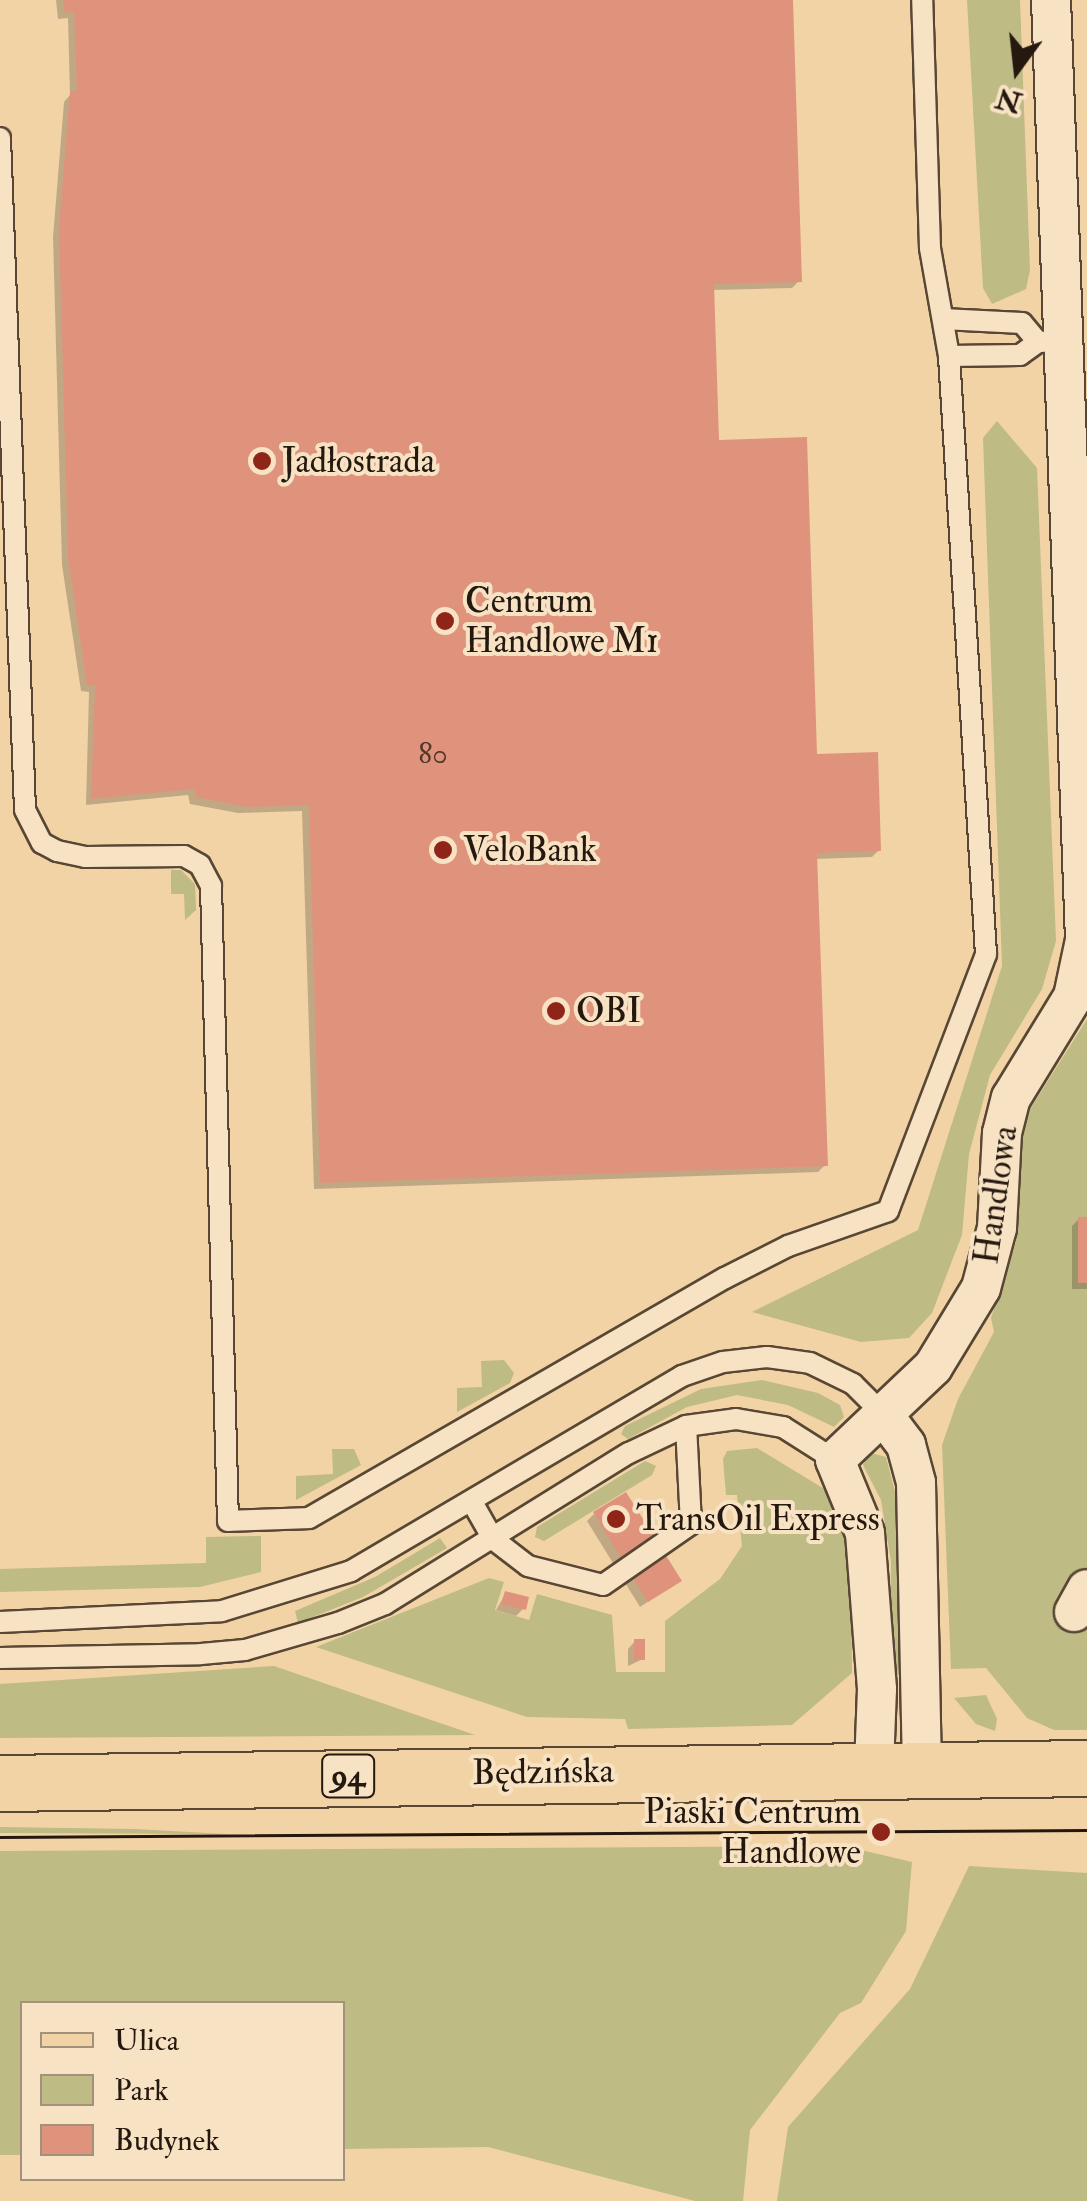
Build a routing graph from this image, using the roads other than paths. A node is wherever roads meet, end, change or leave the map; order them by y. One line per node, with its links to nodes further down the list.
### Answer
1 (922, 0): 4 (lane)
2 (1050, 0): 5 (street, Handlowa)
3 (0, 138): 6 (lane)
4 (943, 318): 5 (lane); 6 (lane)
5 (1050, 342): 6 (lane); 7 (street, Handlowa)
6 (949, 356)
7 (1081, 619): 8 (street, Handlowa)
8 (1084, 974): 9 (street, Handlowa)
9 (882, 1414): 11 (street, Handlowa); 12 (lane); 16 (street)
10 (686, 1426): 11 (lane); 13 (lane); 13 (lane)
11 (835, 1460): 16 (street)
12 (472, 1502): 13 (lane); 14 (lane)
13 (493, 1538): 15 (lane)
14 (0, 1622)
15 (0, 1658)
16 (898, 1768): 17 (main road, Będzińska / 94); 18 (main road, Będzińska / 94)
17 (1087, 1768)
18 (0, 1783)

